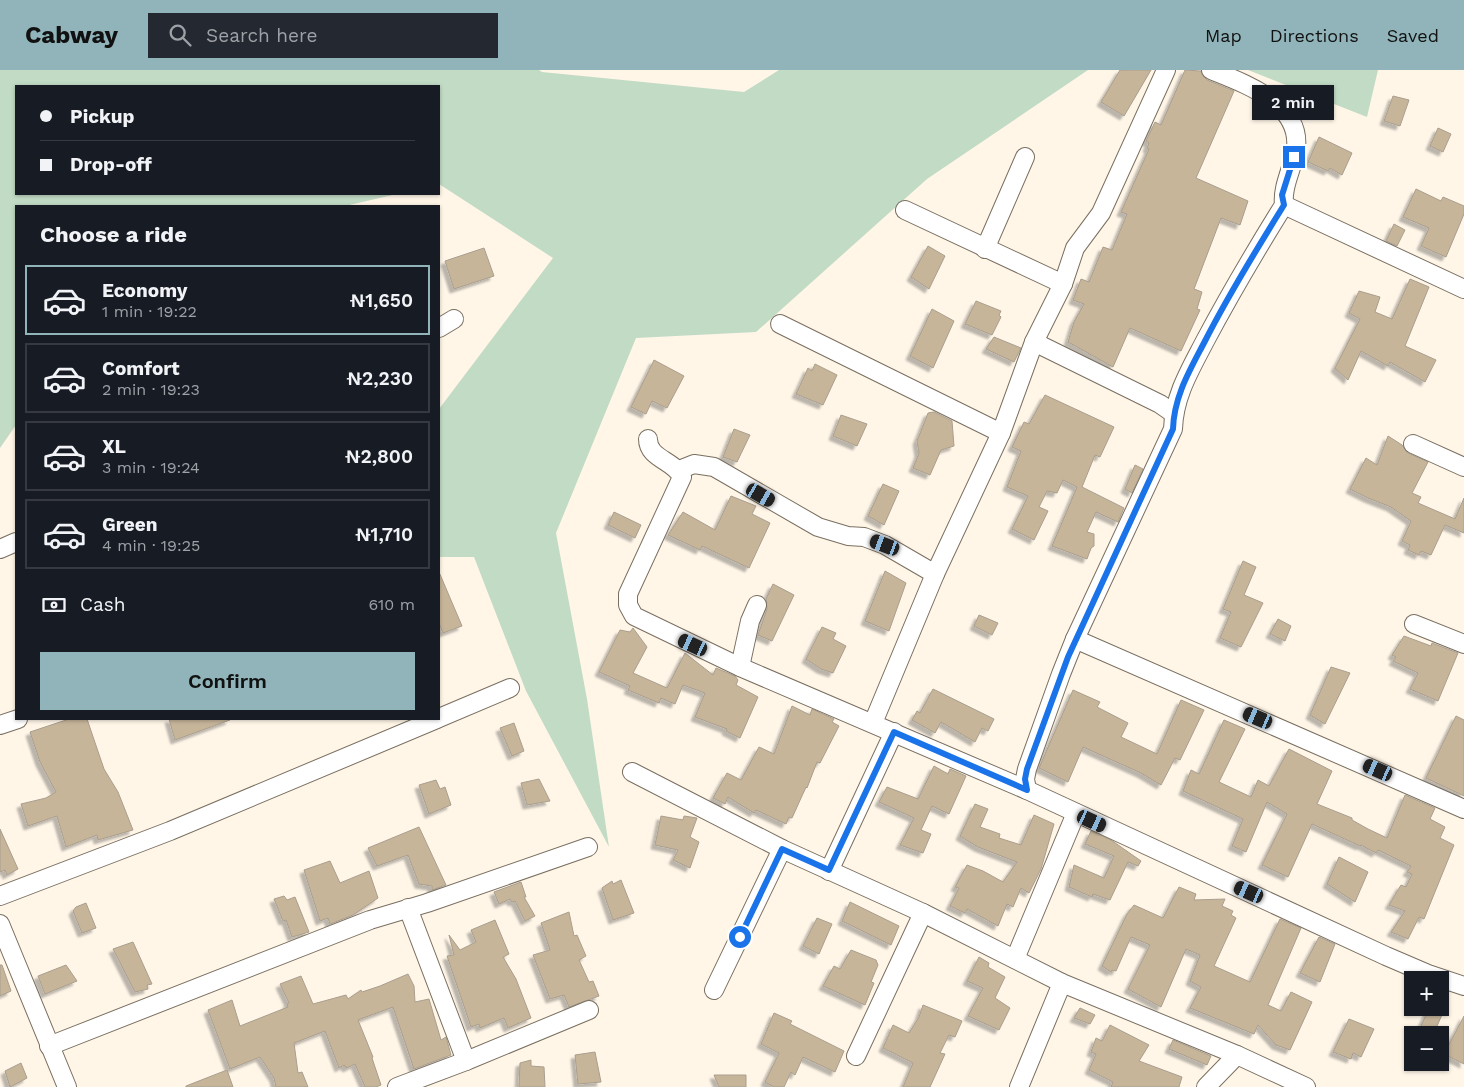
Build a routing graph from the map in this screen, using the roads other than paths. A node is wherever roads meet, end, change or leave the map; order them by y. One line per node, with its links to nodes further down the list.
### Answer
1 (1166, 70): 7 (street)
2 (1211, 70): 4 (street)
3 (1025, 157): 6 (street)
4 (1284, 205): 8 (street); 13 (street)
5 (904, 210): 6 (street)
6 (985, 249): 7 (street)
7 (1062, 284): 12 (street)
8 (1464, 289)
9 (454, 319): 11 (street)
10 (780, 324): 14 (street)
11 (440, 327)
12 (1034, 342): 13 (street); 14 (street)
13 (1173, 413): 24 (street)
14 (1000, 433): 21 (street)
15 (648, 439): 18 (street)
16 (1413, 444): 17 (street)
17 (1464, 467)
18 (679, 470): 21 (street); 26 (street)
19 (15, 542): 20 (street)
20 (0, 549)
21 (935, 574): 31 (street)
22 (758, 605): 26 (street)
23 (1414, 624): 25 (street)
24 (1075, 640): 35 (street); 36 (street)
25 (1464, 644)
26 (740, 667): 31 (street)
27 (510, 688): 28 (street)
28 (440, 717)
29 (15, 720): 32 (street)
30 (433, 720): 41 (street)
31 (873, 724): 33 (street)
32 (0, 725)
33 (894, 732): 35 (street); 40 (street)
34 (632, 772): 39 (street)
35 (1027, 790): 37 (street)
36 (1464, 809)
37 (1076, 813): 45 (street); 47 (street)
38 (588, 847): 42 (street)
39 (782, 849): 40 (street); 48 (street)
40 (829, 870): 43 (street)
41 (0, 896)
42 (408, 908): 50 (street); 53 (street)
43 (923, 913): 45 (street); 52 (street)
44 (0, 924): 50 (street)
45 (1015, 959): 46 (street)
46 (1062, 983): 51 (street); 56 (street)
47 (1464, 986)
48 (714, 990)
49 (589, 1010): 53 (street)
50 (48, 1046): 54 (street)
51 (1237, 1055): 57 (street); 58 (street)
52 (856, 1056)
53 (466, 1061): 55 (street)
54 (67, 1087)
55 (397, 1087)
56 (1019, 1087)
57 (1206, 1087)
58 (1306, 1087)

